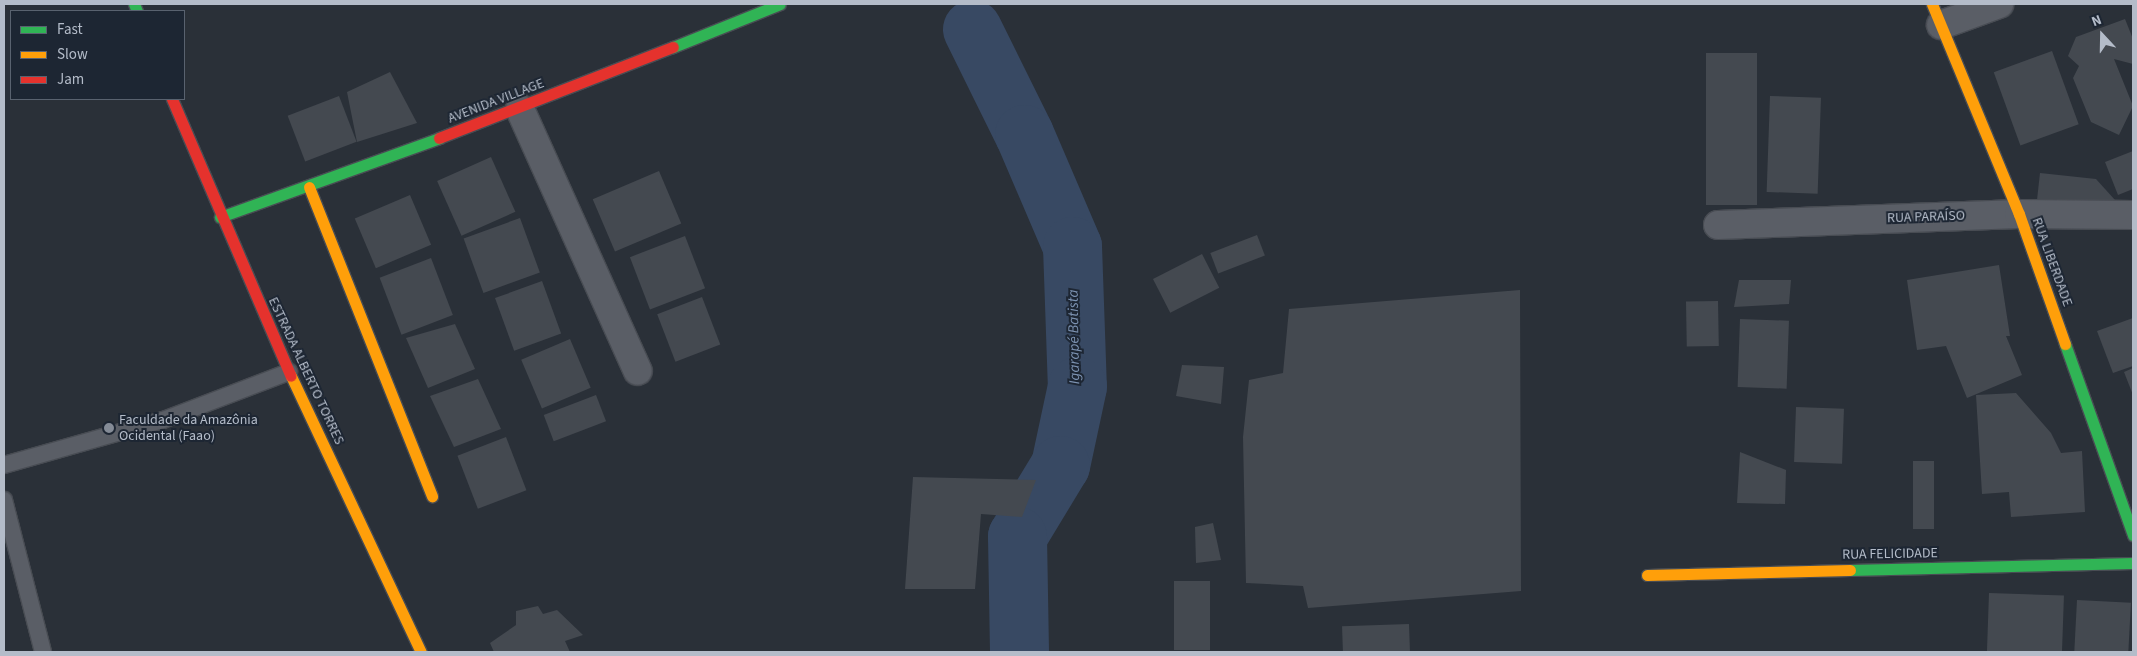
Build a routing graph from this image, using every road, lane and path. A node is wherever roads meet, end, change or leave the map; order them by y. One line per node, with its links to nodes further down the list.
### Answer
1 (780, 4): 5 (street, AVENIDA VILLAGE)
2 (1999, 4): 3 (street)
3 (1937, 14): 7 (street, RUA LIBERDADE)
4 (172, 100): 9 (street, ESTRADA ALBERTO TORRES)
5 (520, 109): 6 (street, AVENIDA VILLAGE); 11 (street)
6 (309, 187): 9 (street, AVENIDA VILLAGE); 14 (street)
7 (2019, 214): 8 (street, RUA PARAÍSO); 10 (street, RUA PARAÍSO); 16 (street, RUA LIBERDADE)
8 (2133, 215)
9 (220, 217): 12 (street, ESTRADA ALBERTO TORRES)
10 (1718, 225)
11 (638, 371)
12 (289, 372): 13 (lane); 20 (street, ESTRADA ALBERTO TORRES)
13 (4, 465)
14 (432, 496)
15 (4, 500): 19 (lane)
16 (2133, 535)
17 (2133, 563): 18 (street, RUA FELICIDADE)
18 (1647, 575)
19 (43, 652)
20 (421, 652)

